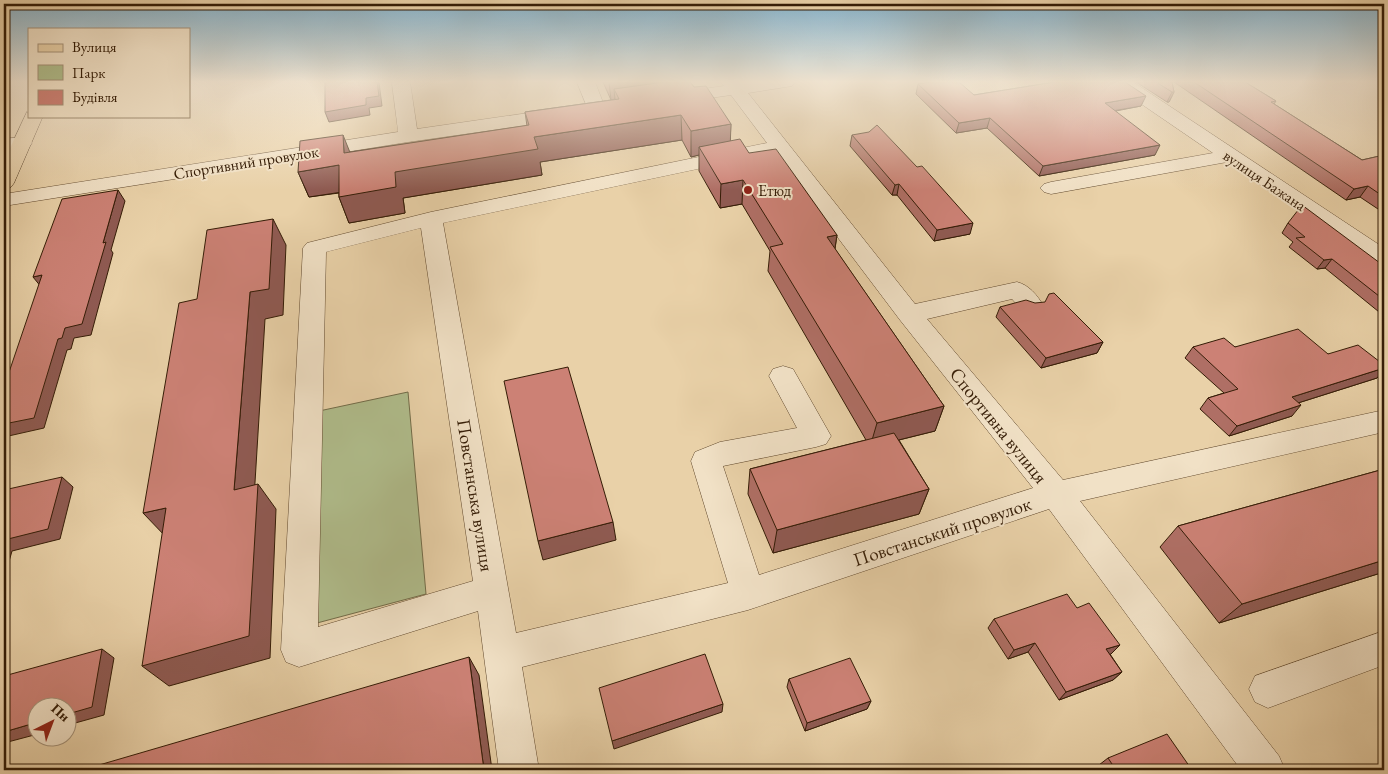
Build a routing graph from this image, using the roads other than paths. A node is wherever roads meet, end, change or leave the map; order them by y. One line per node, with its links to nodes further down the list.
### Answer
1 (32, 118): 7 (main road)
2 (406, 118): 6 (street)
3 (534, 118): 6 (street, Спортивний провулок)
4 (758, 118): 8 (street, Спортивна вулиця)
5 (1174, 118): 9 (street, вулиця Бажана)
6 (408, 136): 12 (street, Спортивний провулок)
7 (13, 144): 10 (main road)
8 (779, 146): 13 (street); 16 (street, Спортивна вулиця)
9 (1229, 156): 11 (street); 14 (street, вулиця Бажана)
10 (4, 183)
11 (1051, 188)
12 (4, 200)
13 (431, 219): 20 (street, Повстанська вулиця); 20 (street)
14 (1384, 259)
15 (1031, 305): 16 (street)
16 (909, 314): 19 (street, Спортивна вулиця)
17 (784, 376): 21 (street)
18 (1384, 421): 19 (street, Повстанський провулок)
19 (1056, 494): 21 (street, Повстанський провулок); 26 (street, Спортивна вулиця)
20 (492, 591): 23 (street, Повстанська вулиця)
21 (748, 594): 23 (street, Повстанський провулок)
22 (1384, 648): 24 (street)
23 (502, 654): 25 (street, Повстанська вулиця)
24 (1268, 690)
25 (520, 770)
26 (1265, 770)

